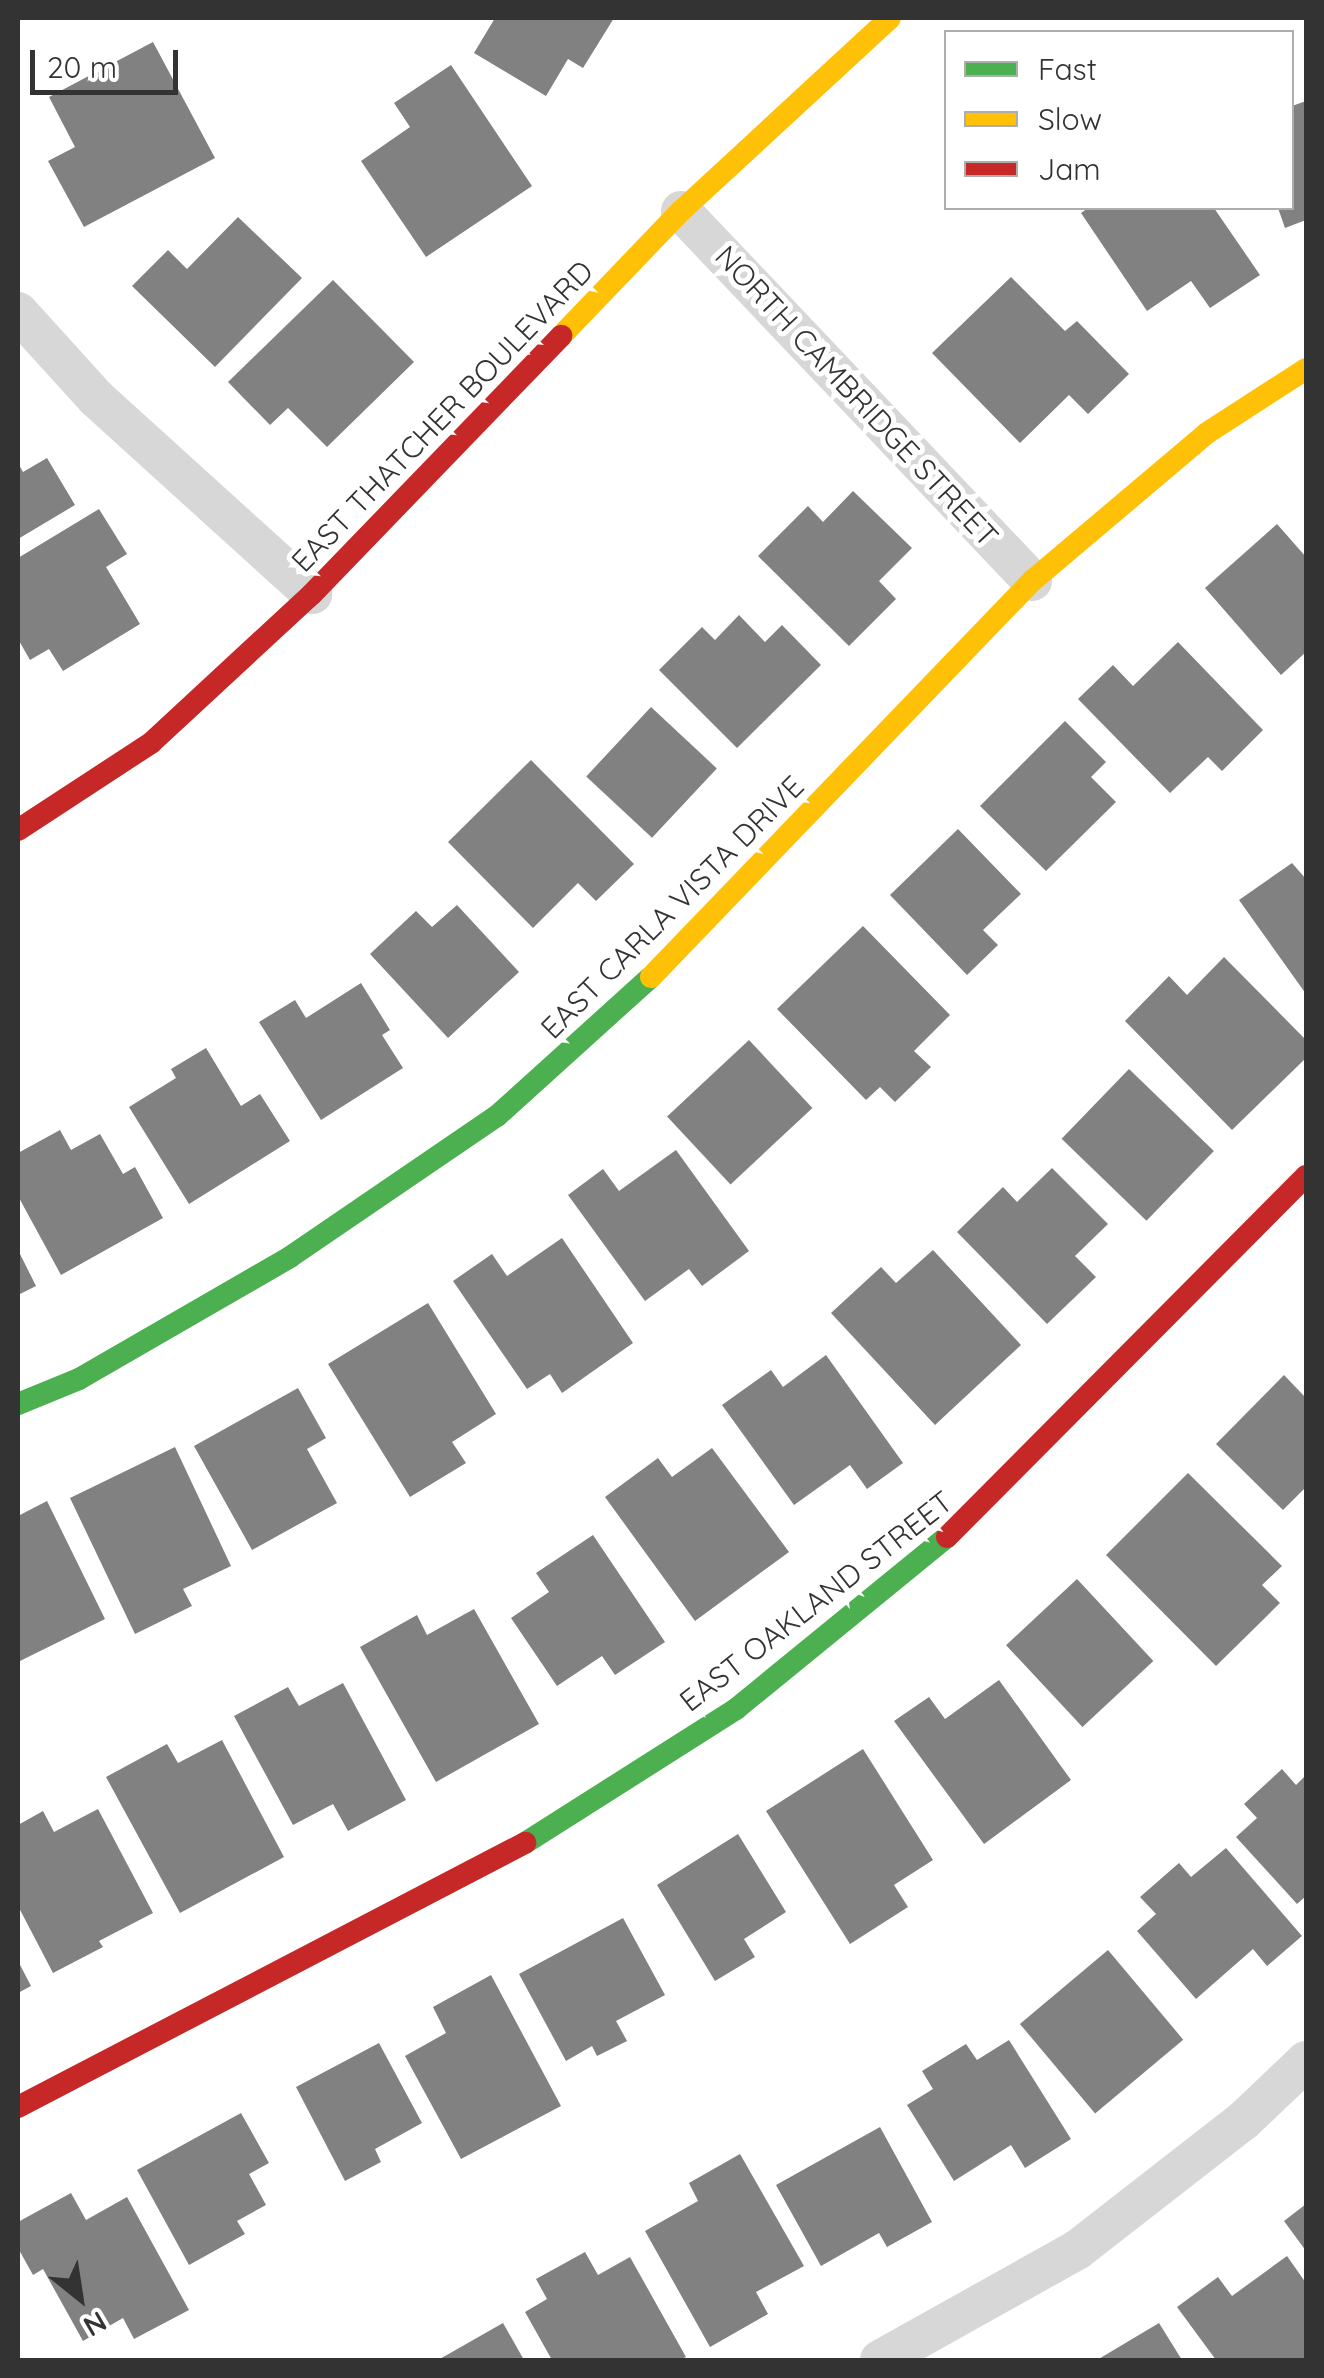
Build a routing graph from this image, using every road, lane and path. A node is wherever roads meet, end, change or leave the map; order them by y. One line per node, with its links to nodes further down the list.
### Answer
1 (890, 18): 2 (street, EAST THATCHER BOULEVARD)
2 (681, 211): 5 (street, NORTH CAMBRIDGE STREET); 6 (street, EAST THATCHER BOULEVARD)
3 (18, 312): 6 (street)
4 (1306, 369): 5 (street, EAST CARLA VISTA DRIVE)
5 (1032, 582): 9 (street, EAST CARLA VISTA DRIVE)
6 (312, 594): 7 (street, EAST THATCHER BOULEVARD)
7 (18, 830)
8 (1306, 1176): 11 (street, EAST OAKLAND STREET)
9 (18, 1404)
10 (1306, 2062): 12 (street)
11 (18, 2106)
12 (880, 2360)

